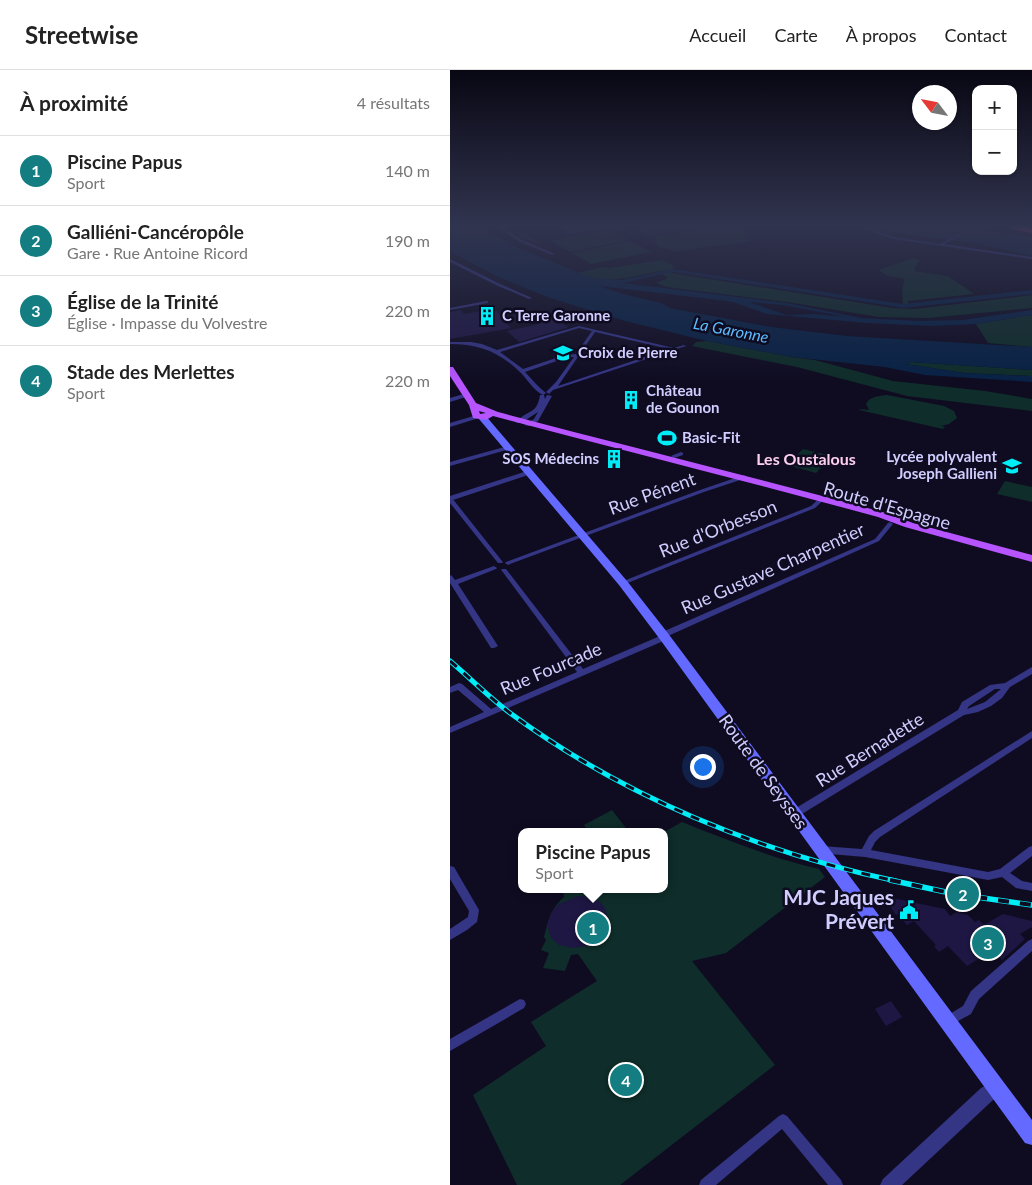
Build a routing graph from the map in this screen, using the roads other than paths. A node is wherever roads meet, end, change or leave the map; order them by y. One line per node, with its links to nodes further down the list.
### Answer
1 (481, 276): 2 (street)
2 (530, 298)
3 (486, 302): 4 (street)
4 (450, 309)
5 (594, 331): 8 (street); 9 (street); 10 (street)
6 (450, 343): 9 (street)
7 (684, 346): 8 (street)
8 (674, 349): 14 (street)
9 (496, 352): 12 (street)
10 (576, 357): 12 (street); 13 (street)
11 (450, 369): 16 (main road)
12 (522, 371): 15 (street)
13 (558, 383): 14 (street); 15 (street)
14 (572, 384): 15 (street)
15 (547, 393): 19 (street); 19 (street)
16 (467, 395): 17 (street); 18 (main road)
17 (450, 400)
18 (482, 413): 19 (main road, Route d'Espagne); 20 (street); 21 (main road, Route de Seysses)
19 (525, 422): 26 (main road, Route d'Espagne); 27 (main road, Route d'Espagne)
20 (450, 425)
21 (508, 448): 24 (street); 25 (main road, Route de Seysses)
22 (681, 454): 23 (street)
23 (674, 456)
24 (450, 464)
25 (530, 473): 30 (street); 32 (main road, Route de Seysses)
26 (744, 477): 27 (street); 29 (main road, Route d'Espagne)
27 (732, 481): 29 (main road, Route d'Espagne); 32 (street, Rue Pénent)
28 (837, 492): 29 (street, Route d'Espagne)
29 (823, 496): 31 (main road, Route d'Espagne); 33 (main road, Route d'Espagne); 38 (street, Rue d'Orbesson)
30 (450, 499): 35 (street)
31 (890, 524): 34 (main road, Route d'Espagne); 39 (street, Rue Gustave Charpentier)
32 (583, 536): 36 (street, Rue Pénent); 38 (main road, Route de Seysses)
33 (1032, 559)
34 (1032, 563)
35 (497, 565): 36 (street); 37 (street)
36 (506, 566): 42 (street)
37 (452, 580): 40 (street)
38 (623, 583): 39 (main road, Route de Seysses)
39 (664, 636): 42 (street, Rue Fourcade); 47 (main road, Route de Seysses)
40 (494, 646)
41 (1032, 670): 47 (street, Rue Bernadette)
42 (582, 673): 44 (street, Rue Fourcade)
43 (450, 690): 44 (street)
44 (490, 713): 45 (street, Rue Fourcade)
45 (450, 730)
46 (1032, 734): 50 (street)
47 (794, 814): 48 (main road, Route de Seysses)
48 (819, 849): 50 (street); 57 (main road, Route de Seysses)
49 (1032, 850): 52 (street)
50 (865, 853): 52 (street)
51 (450, 870): 54 (street)
52 (1003, 873): 53 (street)
53 (1032, 887)
54 (450, 935)
55 (1032, 944): 57 (street)
56 (520, 1004): 58 (street)
57 (948, 1022): 59 (main road, Route de Seysses)
58 (450, 1045)
59 (996, 1088): 60 (main road, Route de Seysses); 63 (street)
60 (1032, 1136)
61 (706, 1185): 62 (street)
62 (836, 1185)
63 (889, 1185)

